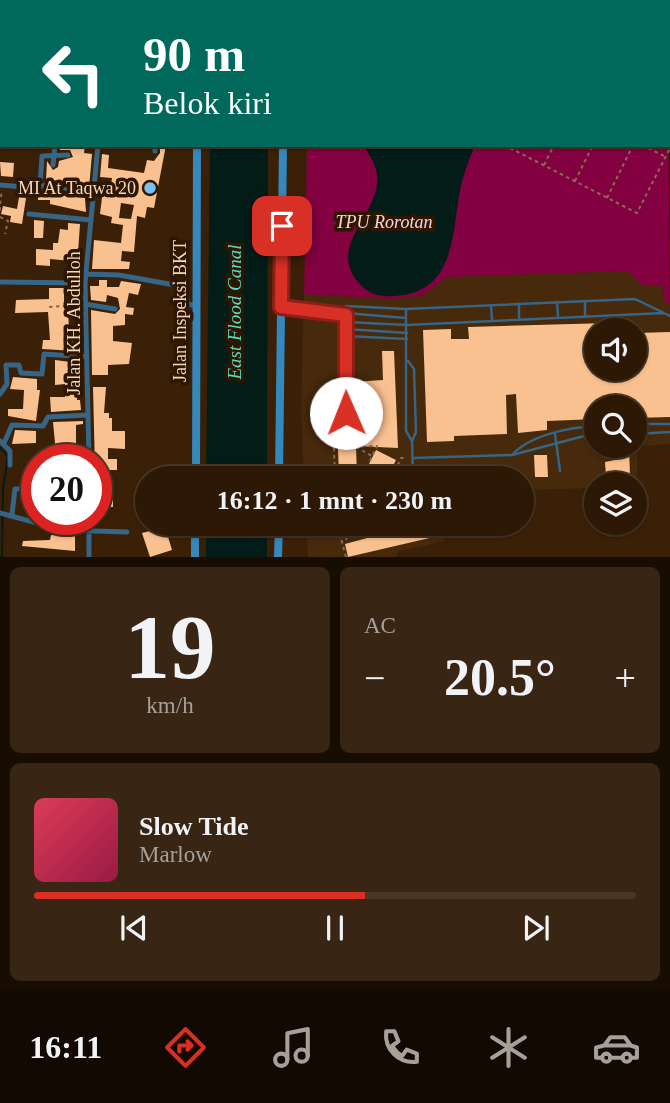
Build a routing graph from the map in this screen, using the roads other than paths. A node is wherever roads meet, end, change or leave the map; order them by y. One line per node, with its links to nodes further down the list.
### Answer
1 (55, 147): 5 (street)
2 (98, 147): 10 (street, Jalan KH. Abdulloh)
3 (197, 147): 21 (street, Jalan Inspeksi BKT)
4 (283, 147): 22 (street)
5 (54, 154): 6 (street); 7 (street); 9 (street)
6 (68, 155)
7 (53, 165)
8 (1, 185): 9 (street)
9 (40, 187): 10 (street)
10 (95, 195): 12 (street, Jalan KH. Abdulloh)
11 (29, 214): 12 (street)
12 (91, 220): 13 (street, Jalan KH. Abdulloh)
13 (86, 274): 15 (street, Jalan KH. Abdulloh); 21 (street)
14 (0, 282): 15 (street)
15 (85, 283): 18 (street, Jalan KH. Abdulloh)
16 (585, 301): 17 (lane); 25 (lane); 27 (lane)
17 (558, 302): 19 (lane); 29 (lane)
18 (85, 304): 23 (street); 39 (street, Jalan KH. Abdulloh)
19 (519, 304): 20 (lane); 31 (lane)
20 (491, 305): 24 (lane); 32 (lane)
21 (196, 306): 58 (street, Jalan Inspeksi BKT)
22 (281, 307): 26 (lane); 59 (street)
23 (115, 309)
24 (406, 309): 26 (lane); 30 (lane)
25 (664, 313): 27 (lane); 28 (lane)
26 (346, 315): 30 (lane); 33 (lane)
27 (586, 316): 29 (lane)
28 (670, 316)
29 (558, 317): 31 (lane)
30 (406, 318): 34 (lane)
31 (519, 319): 32 (lane)
32 (492, 320): 34 (lane)
33 (346, 321): 34 (lane); 35 (lane)
34 (407, 325): 36 (lane)
35 (346, 329): 36 (lane); 37 (lane)
36 (407, 333): 38 (lane)
37 (345, 336): 38 (lane); 42 (lane)
38 (407, 339): 40 (lane)
39 (87, 357): 41 (street); 43 (street, Jalan KH. Abdulloh)
40 (408, 361): 52 (lane); 52 (lane)
41 (0, 394)
42 (346, 413)
43 (88, 415): 51 (street); 54 (street, Jalan KH. Abdulloh)
44 (647, 424): 45 (lane)
45 (670, 424)
46 (584, 428): 49 (lane)
47 (670, 432): 48 (lane)
48 (647, 433)
49 (555, 434): 53 (lane); 55 (lane)
50 (584, 438): 53 (lane)
51 (2, 442): 57 (street)
52 (412, 442): 56 (lane)
53 (558, 443): 55 (lane); 61 (lane)
54 (89, 444)
55 (512, 455): 56 (lane)
56 (413, 458): 60 (lane)
57 (10, 466)
58 (196, 466)
59 (279, 466)
60 (413, 466)
61 (559, 471)
62 (21, 489): 63 (street)
63 (6, 513)
64 (112, 532): 65 (street)
65 (127, 532)
66 (89, 535): 69 (street)
67 (195, 536): 70 (street)
68 (278, 536): 71 (street)
69 (89, 557)
70 (195, 557)
71 (278, 557)

